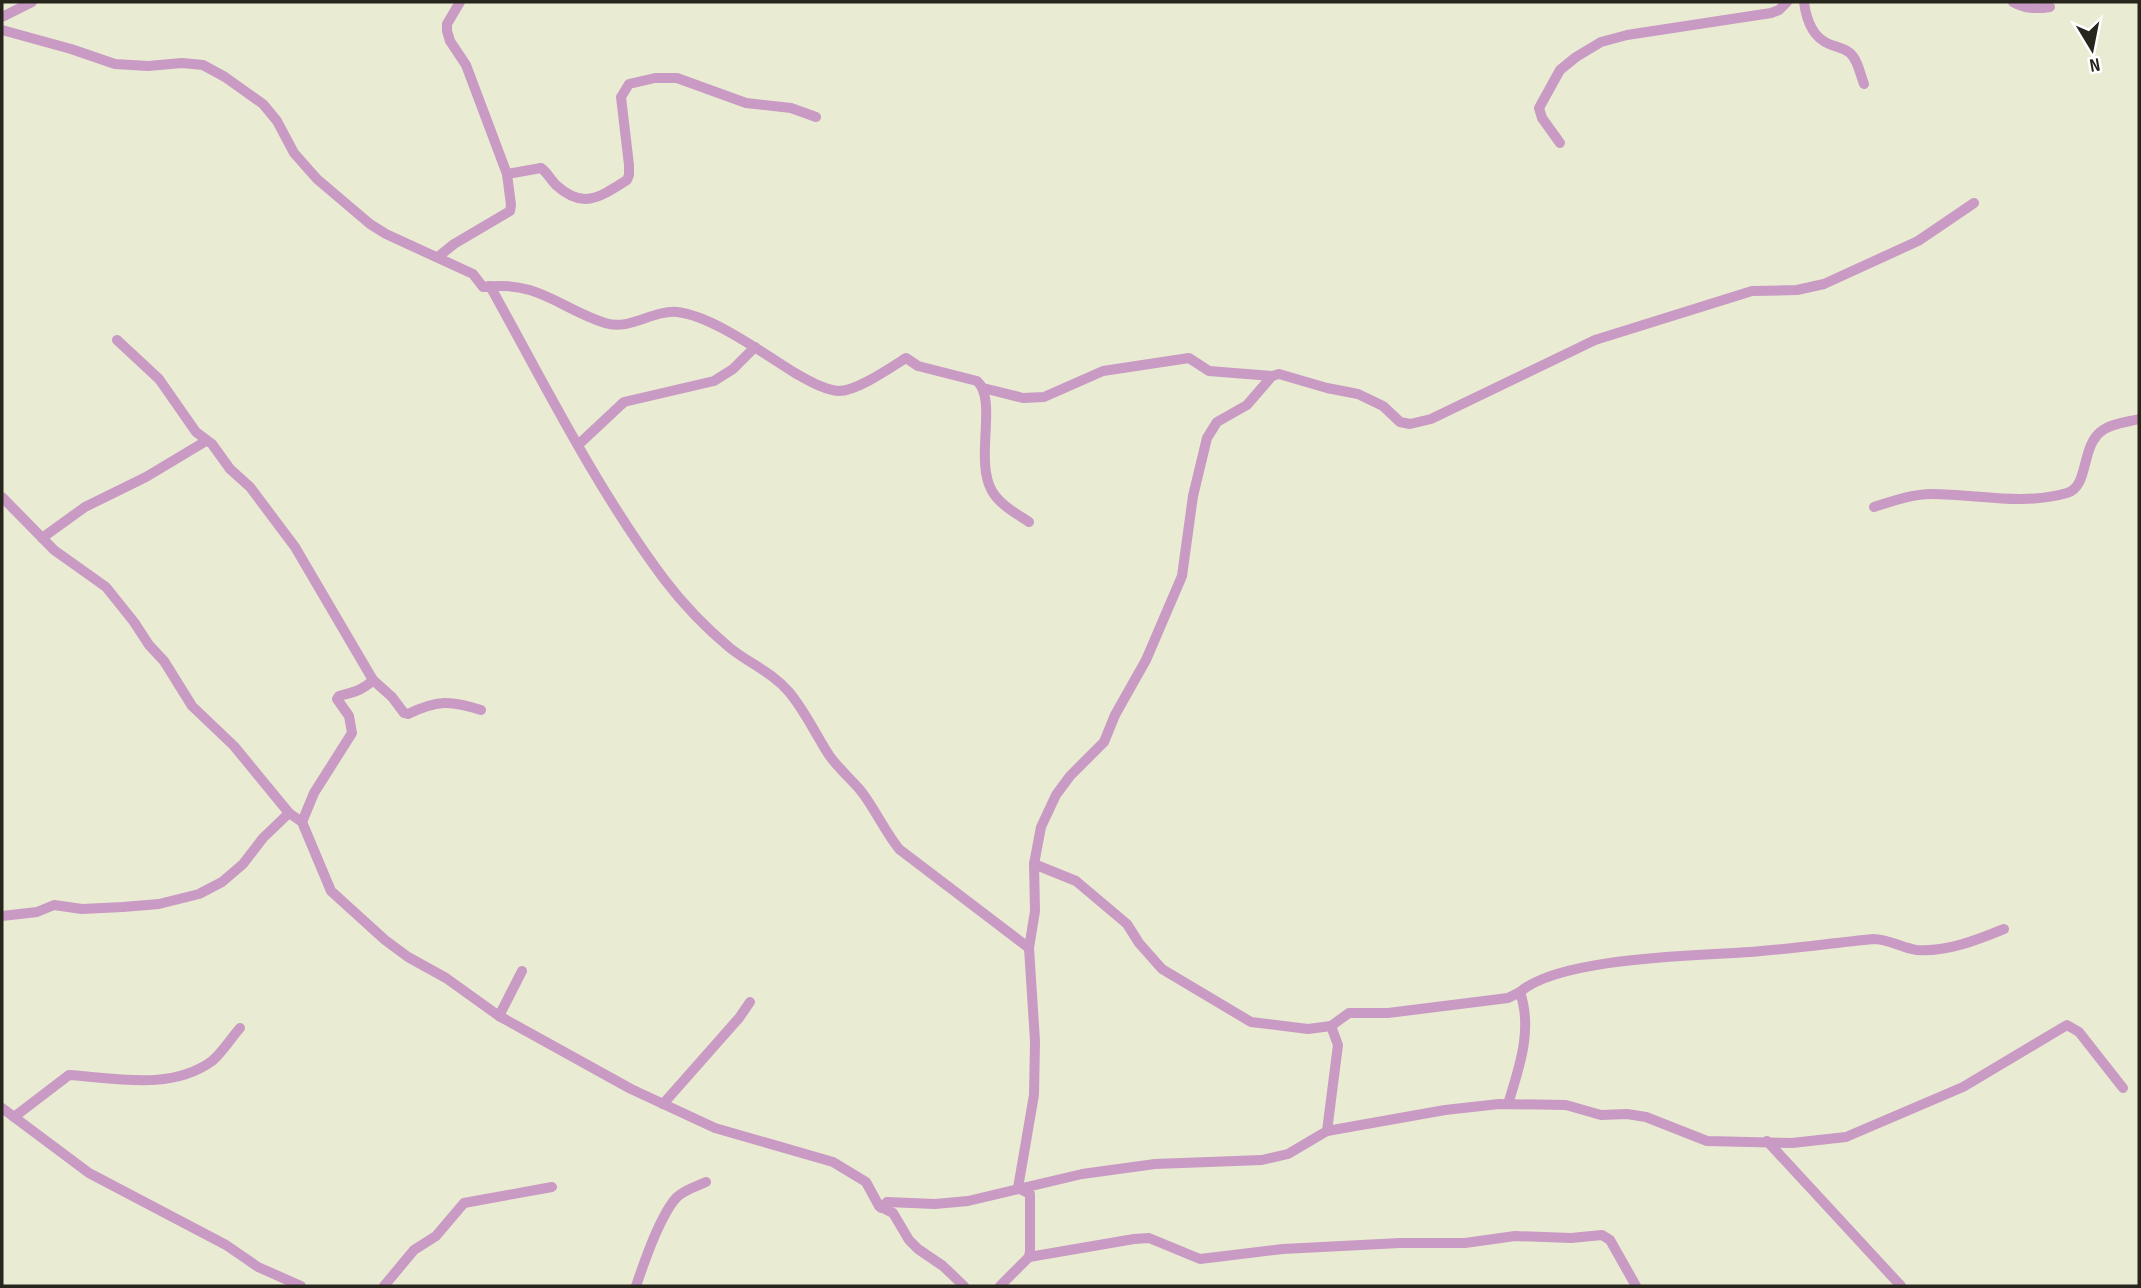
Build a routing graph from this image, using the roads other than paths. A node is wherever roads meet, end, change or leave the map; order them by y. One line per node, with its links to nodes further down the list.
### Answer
1 (32, 2): 7 (street)
2 (460, 2): 12 (street)
3 (1787, 2): 11 (street)
4 (1804, 2): 9 (street)
5 (2013, 2): 6 (street)
6 (2050, 7)
7 (2, 17)
8 (2, 30): 14 (street)
9 (1864, 84)
10 (816, 117): 12 (street)
11 (1560, 143)
12 (507, 174): 14 (street)
13 (1974, 203): 18 (street)
14 (438, 257): 15 (street)
15 (483, 287): 17 (street); 22 (street)
16 (117, 340): 21 (street)
17 (755, 347): 19 (street); 22 (street)
18 (1272, 376): 19 (street); 31 (street)
19 (983, 388): 25 (street)
20 (2139, 419): 24 (street)
21 (206, 441): 26 (street); 27 (street)
22 (578, 445): 34 (street)
23 (2, 498): 26 (street)
24 (1874, 507)
25 (1029, 522)
26 (42, 538): 29 (street)
27 (373, 680): 28 (street); 30 (street)
28 (481, 710)
29 (289, 813): 30 (street); 32 (street)
30 (302, 822): 38 (street)
31 (1034, 864): 34 (street); 39 (street)
32 (2, 916)
33 (2004, 929): 36 (street)
34 (1029, 948): 50 (street)
35 (522, 971): 38 (street)
36 (1520, 992): 39 (street); 43 (street)
37 (750, 1002): 42 (street)
38 (499, 1016): 42 (street)
39 (1331, 1026): 46 (street)
40 (240, 1028): 45 (street)
41 (2123, 1088): 47 (street)
42 (663, 1104): 51 (street)
43 (1508, 1104): 46 (street); 47 (street)
44 (2, 1108): 45 (street)
45 (14, 1118): 53 (street)
46 (1327, 1131): 50 (street)
47 (1767, 1141): 59 (street)
48 (706, 1182): 55 (street)
49 (552, 1187): 54 (street)
50 (1018, 1188): 51 (street); 52 (street)
51 (881, 1208): 56 (street)
52 (1029, 1257): 57 (street); 58 (street)
53 (301, 1286)
54 (384, 1286)
55 (636, 1286)
56 (964, 1286)
57 (1000, 1286)
58 (1636, 1286)
59 (1901, 1286)

